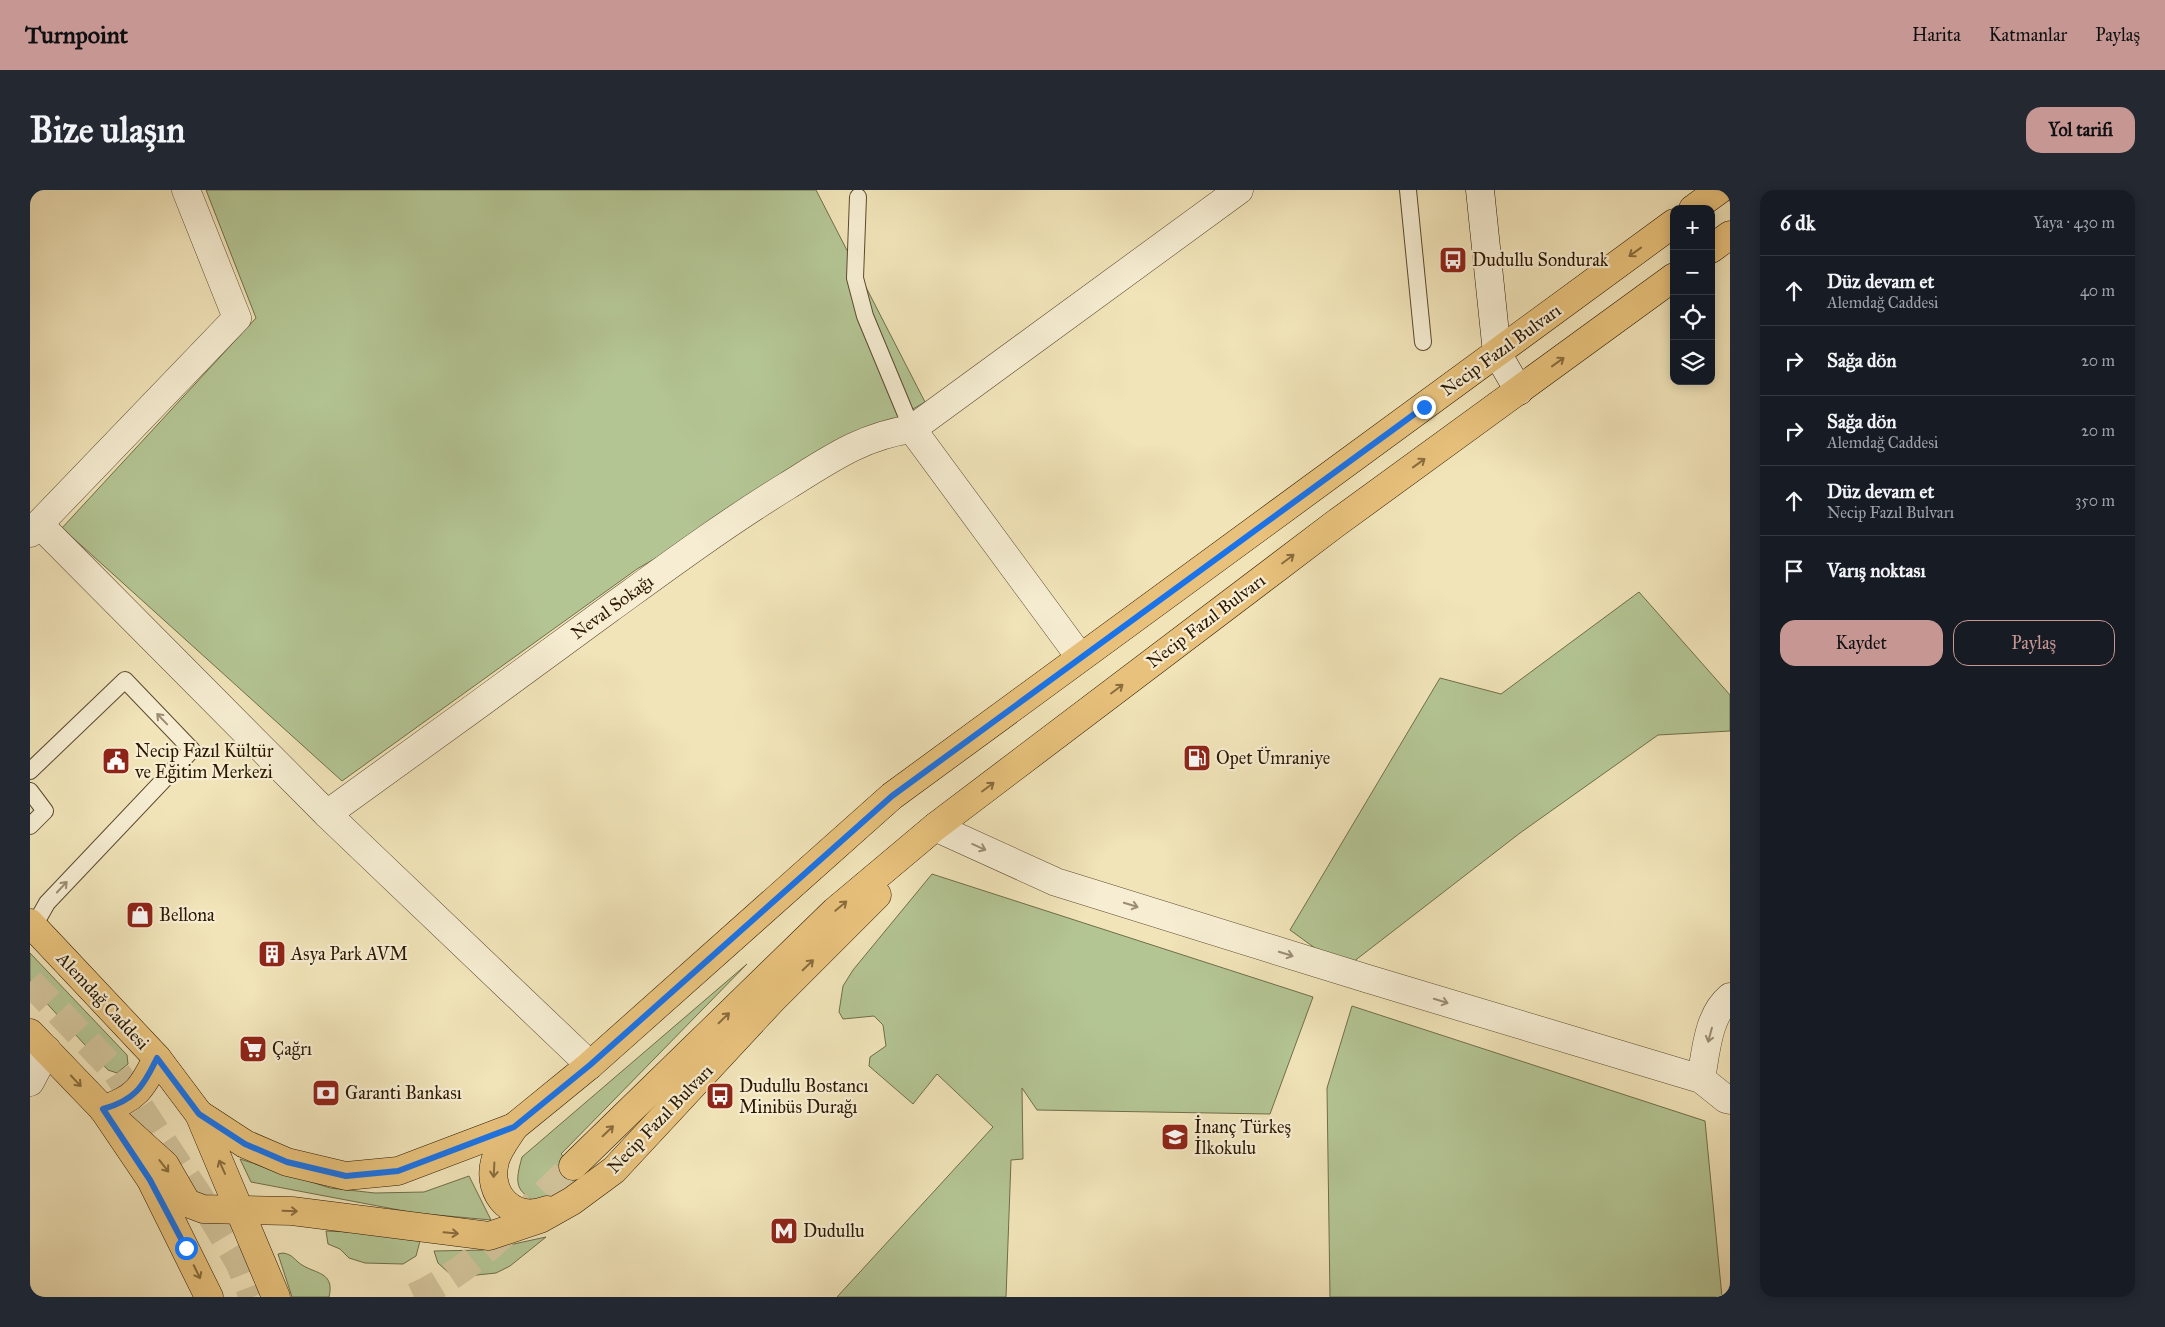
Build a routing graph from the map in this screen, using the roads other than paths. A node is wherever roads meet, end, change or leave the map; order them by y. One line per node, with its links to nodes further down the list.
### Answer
1 (186, 190): 16 (street)
2 (1239, 190): 15 (street)
3 (1408, 190): 12 (lane)
4 (1480, 190): 13 (street)
5 (1719, 190): 7 (main road)
6 (858, 196): 15 (lane)
7 (1698, 205)
8 (1670, 226): 13 (main road, Necip Fazıl Bulvarı, one-way to 13)
9 (1730, 235): 10 (main road)
10 (1715, 246)
11 (1670, 280): 14 (main road, Necip Fazıl Bulvarı, one-way to 11)
12 (1423, 342)
13 (1498, 353): 14 (street); 17 (main road, Necip Fazıl Bulvarı)
14 (1519, 391): 22 (main road, Necip Fazıl Bulvarı, one-way to 14)
15 (912, 429): 17 (street); 20 (street, Neval Sokağı)
16 (35, 529): 20 (street)
17 (1080, 657): 27 (main road, Necip Fazıl Bulvarı)
18 (30, 771): 23 (lane, one-way to 18)
19 (30, 791): 21 (lane)
20 (327, 814): 27 (street)
21 (30, 826)
22 (935, 827): 28 (street, one-way to 28); 34 (main road, Necip Fazıl Bulvarı, one-way to 22); 35 (main road, Necip Fazıl Bulvarı, one-way to 22)
23 (32, 924): 26 (main road, Alemdağ Caddesi)
24 (1730, 997): 28 (street, one-way to 28)
25 (38, 1042): 29 (street); 31 (main road, one-way to 31)
26 (157, 1058): 31 (main road); 32 (main road, Alemdağ Caddesi)
27 (590, 1065): 33 (main road, Necip Fazıl Bulvarı)
28 (1701, 1079): 30 (street)
29 (30, 1082)
30 (1730, 1100)
31 (103, 1109): 36 (main road, Necip Fazıl Bulvarı, one-way to 36); 37 (main road, one-way to 37)
32 (199, 1114): 33 (main road, Necip Fazıl Bulvarı); 36 (main road, Alemdağ Caddesi, one-way to 32)
33 (514, 1127): 35 (main road, one-way to 35)
34 (573, 1166)
35 (572, 1201): 36 (main road, Necip Fazıl Bulvarı, one-way to 35)
36 (242, 1212): 38 (main road, Alemdağ Caddesi)
37 (209, 1297)
38 (276, 1297)

